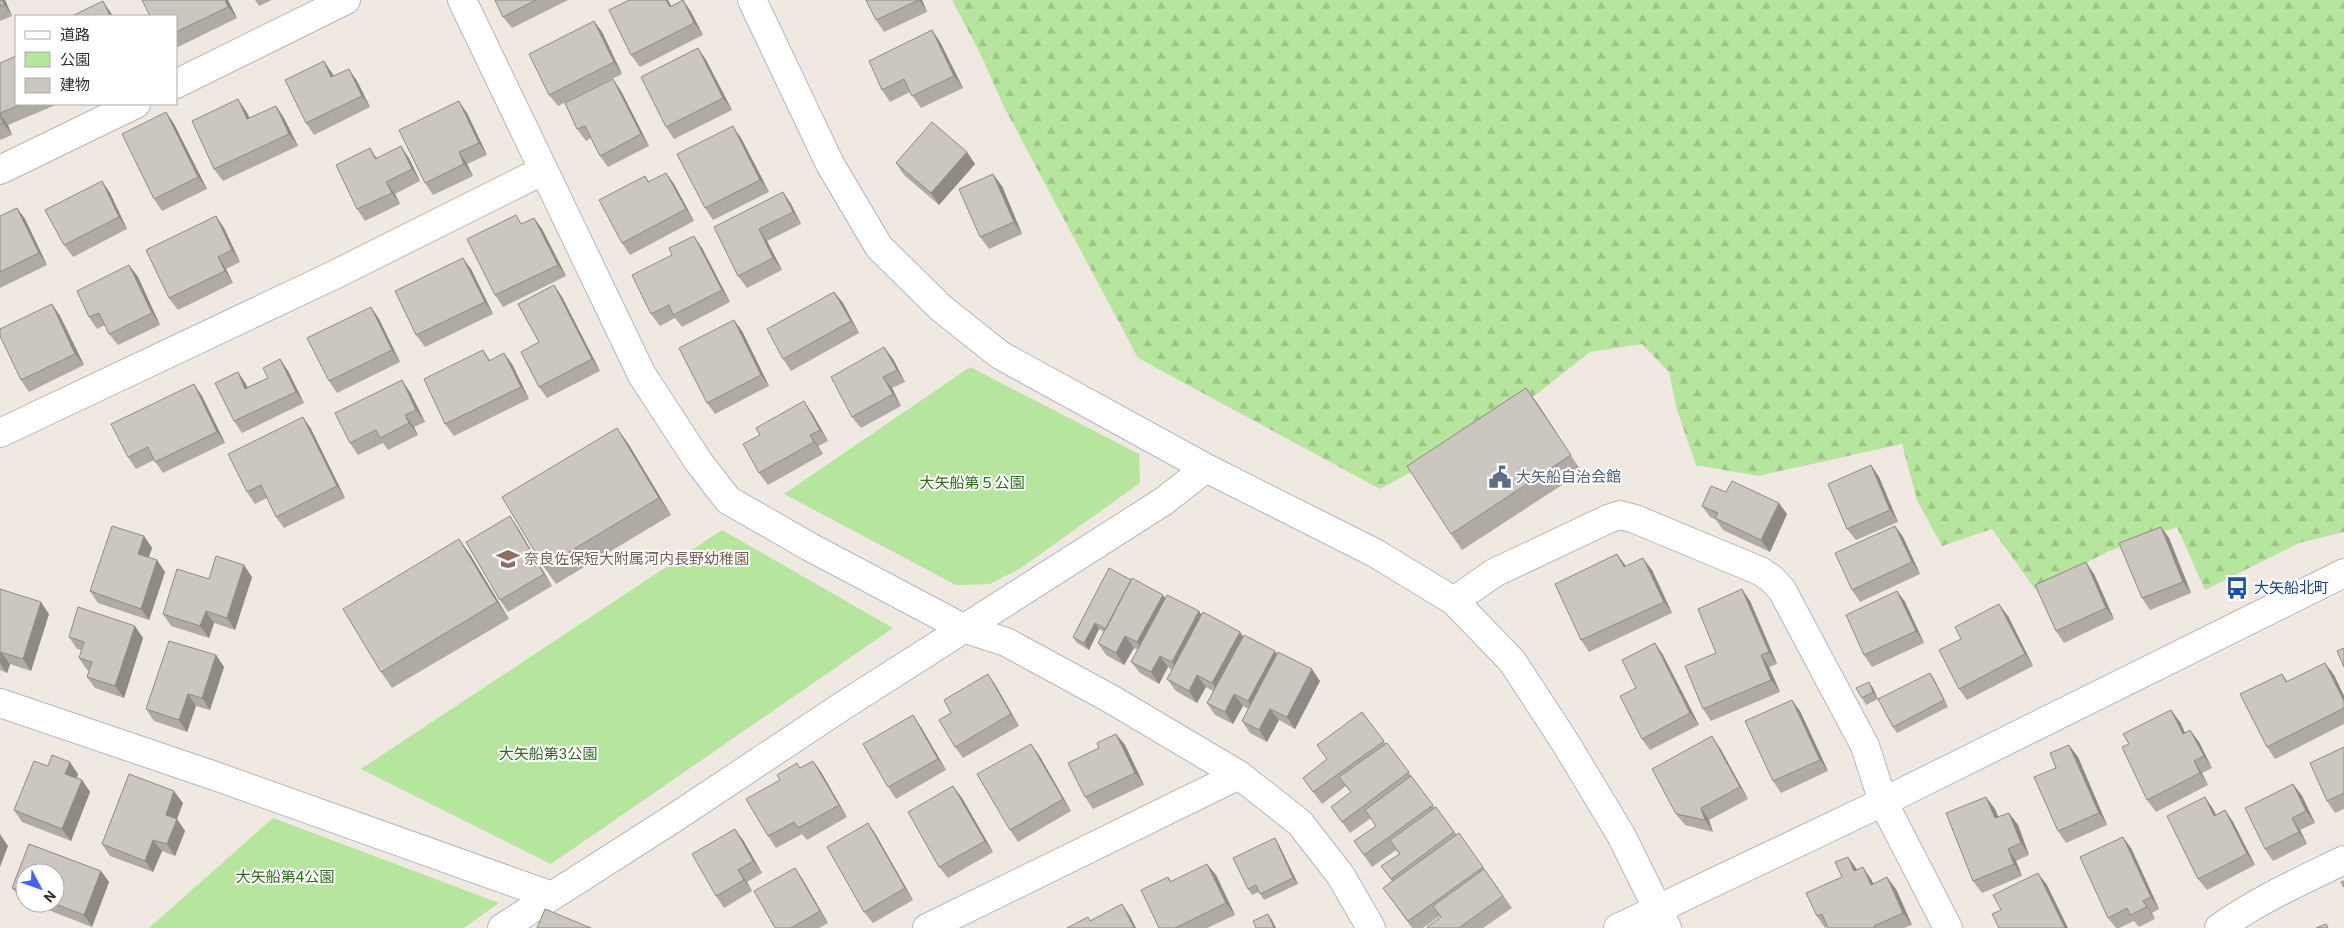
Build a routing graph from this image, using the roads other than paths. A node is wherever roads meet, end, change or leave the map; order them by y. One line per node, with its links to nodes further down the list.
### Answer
1 (346, 0): 4 (street)
2 (462, 0): 7 (street)
3 (752, 0): 9 (street)
4 (178, 83)
5 (134, 105): 6 (street)
6 (0, 170)
7 (542, 171): 8 (street); 12 (street)
8 (2, 428)
9 (1206, 468): 11 (street); 12 (street)
10 (2344, 573): 15 (street)
11 (1454, 601): 15 (street); 18 (street)
12 (963, 628): 14 (street); 17 (street)
13 (0, 703): 17 (street)
14 (1239, 775): 20 (street); 21 (street)
15 (1883, 802): 18 (street); 23 (street)
16 (2344, 860): 24 (street)
17 (552, 896): 19 (street)
18 (1662, 918): 22 (street)
19 (502, 928)
20 (927, 928)
21 (1371, 928)
22 (1618, 928)
23 (1948, 928)
24 (2219, 928)

